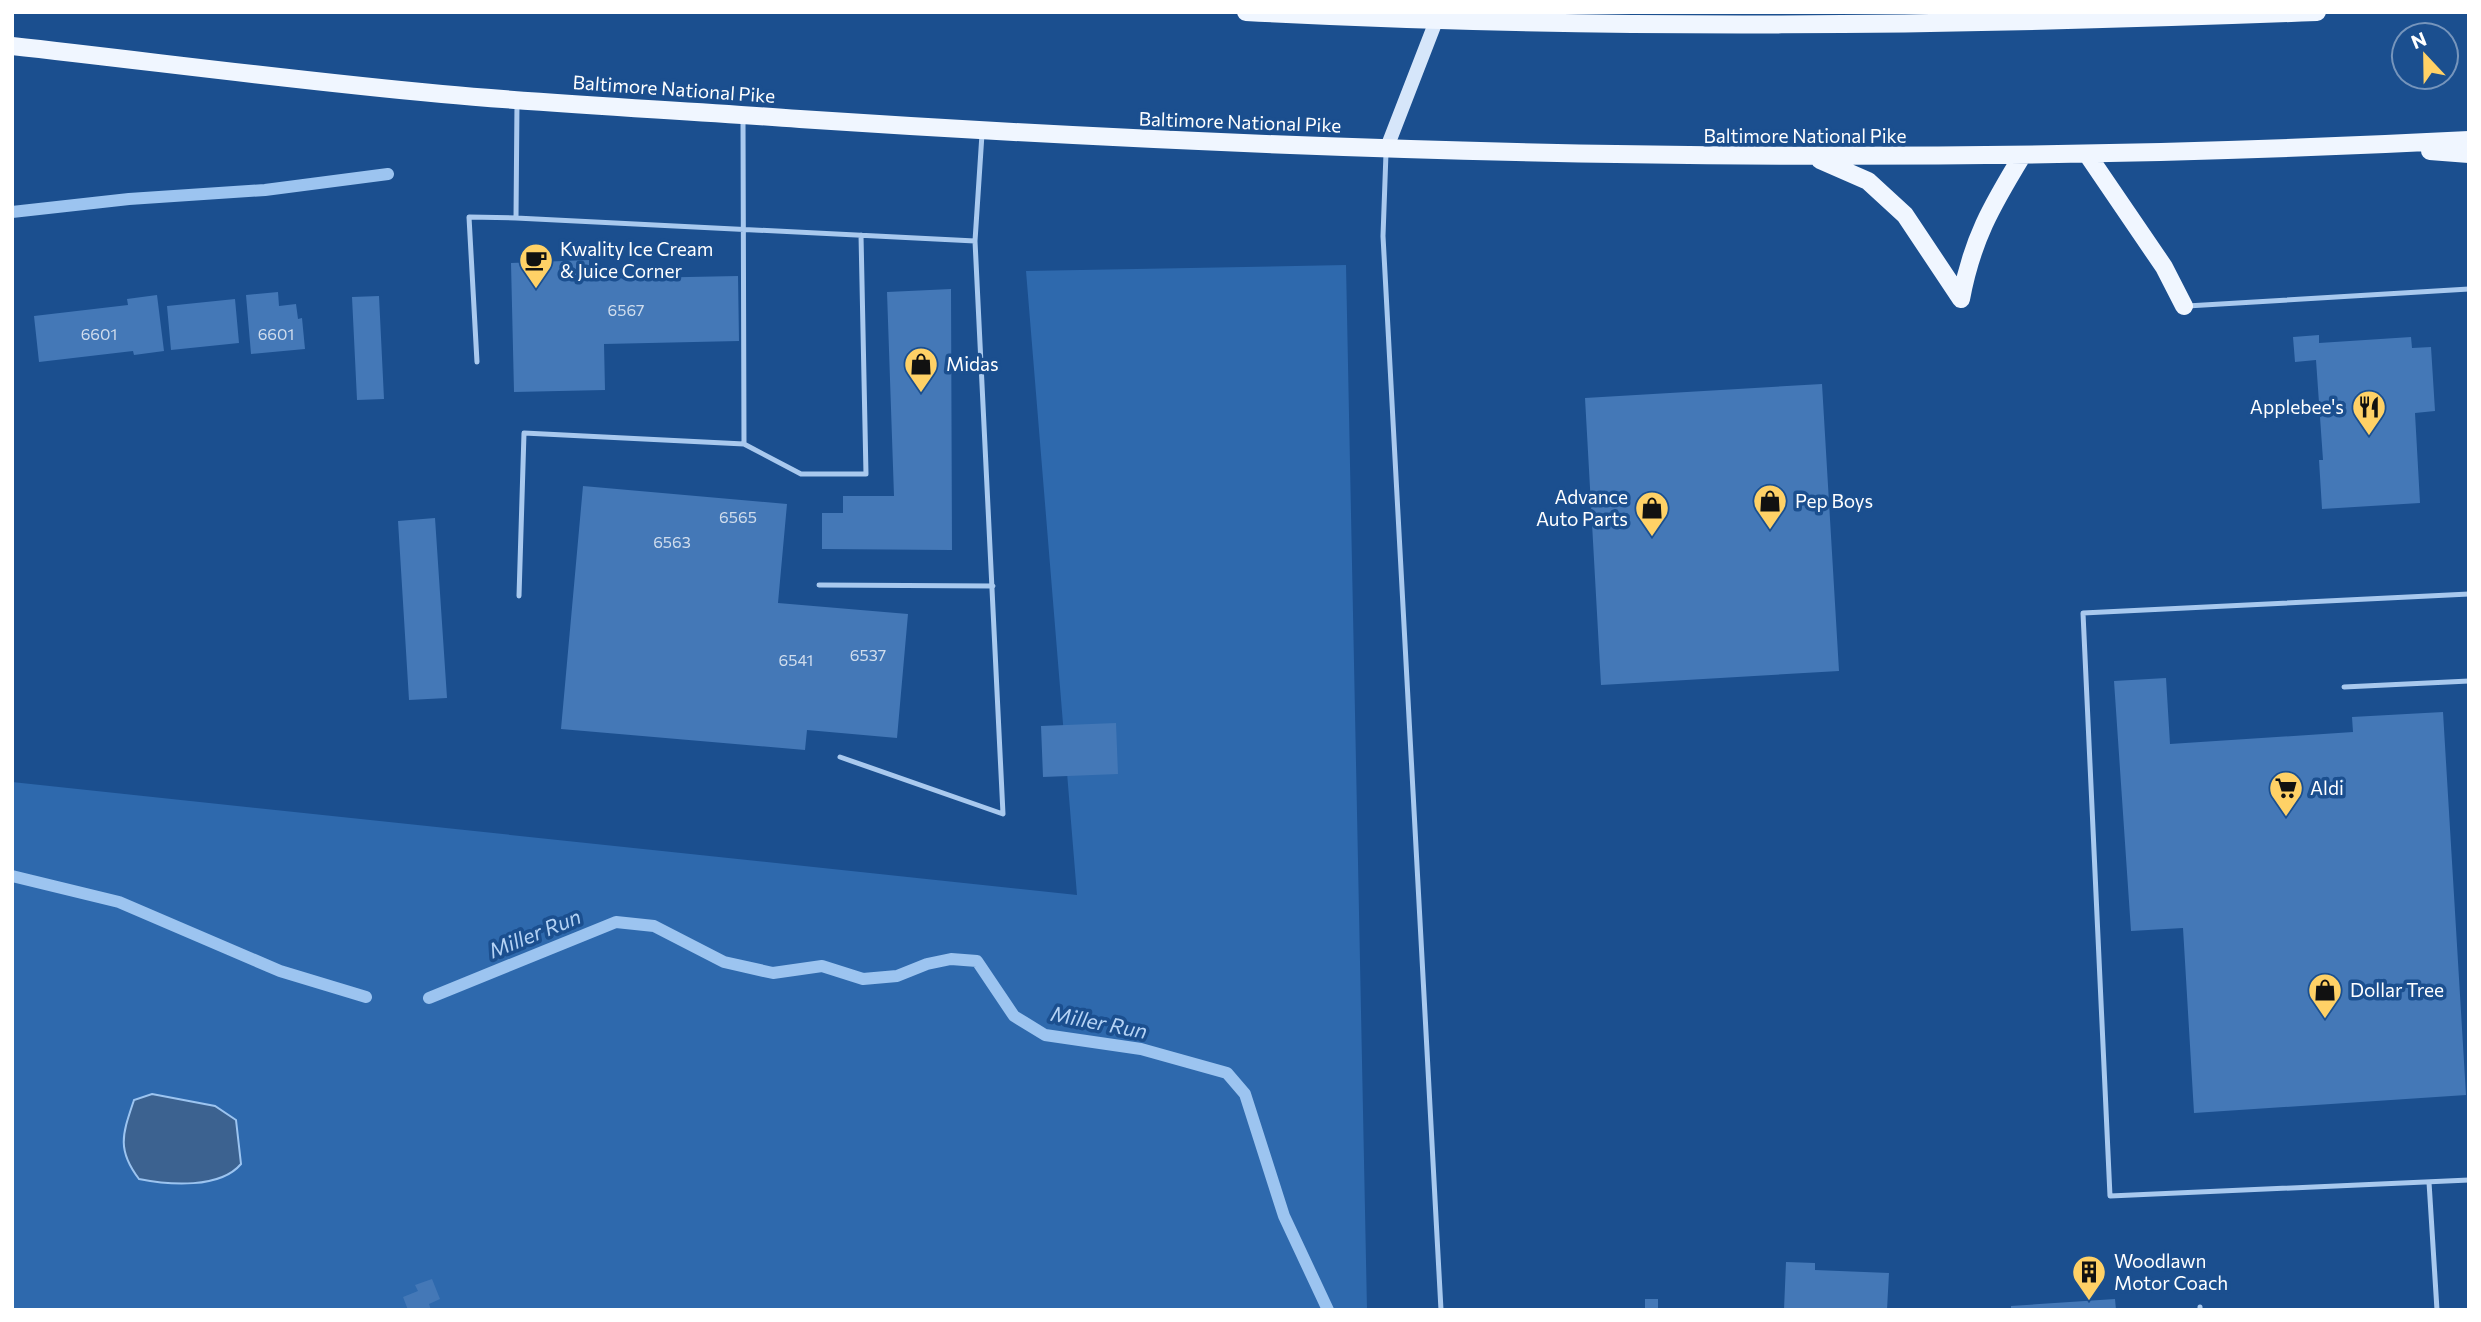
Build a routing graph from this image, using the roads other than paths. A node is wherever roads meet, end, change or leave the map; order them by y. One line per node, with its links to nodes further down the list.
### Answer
1 (1246, 12): 3 (main road)
2 (2317, 12): 3 (main road)
3 (1435, 17): 10 (street)
4 (12, 46): 5 (main road, Baltimore National Pike)
5 (517, 99): 6 (main road, Baltimore National Pike); 15 (lane)
6 (743, 114): 7 (main road, Baltimore National Pike); 16 (lane)
7 (982, 131): 10 (main road, Baltimore National Pike); 18 (lane)
8 (2469, 140): 9 (main road, Baltimore National Pike)
9 (2353, 146): 11 (main road, Baltimore National Pike); 12 (main road)
10 (1386, 150): 14 (main road, Baltimore National Pike); 32 (lane)
11 (2087, 154): 13 (main road, Baltimore National Pike); 20 (main road)
12 (2469, 154)
13 (2022, 156): 14 (main road, Baltimore National Pike); 14 (main road)
14 (1812, 157)
15 (516, 218): 16 (lane); 21 (lane)
16 (743, 228): 17 (lane); 22 (lane)
17 (862, 235): 18 (lane); 22 (lane)
18 (975, 241): 24 (lane)
19 (2469, 289): 20 (lane)
20 (2184, 306)
21 (477, 362)
22 (744, 444): 26 (lane)
23 (819, 585): 24 (lane)
24 (993, 586): 29 (lane)
25 (2469, 594): 31 (lane)
26 (519, 596)
27 (2469, 681): 28 (lane)
28 (2344, 687)
29 (841, 757)
30 (2469, 1180): 31 (lane)
31 (2429, 1182): 33 (lane)
32 (1441, 1310)
33 (2437, 1310)

